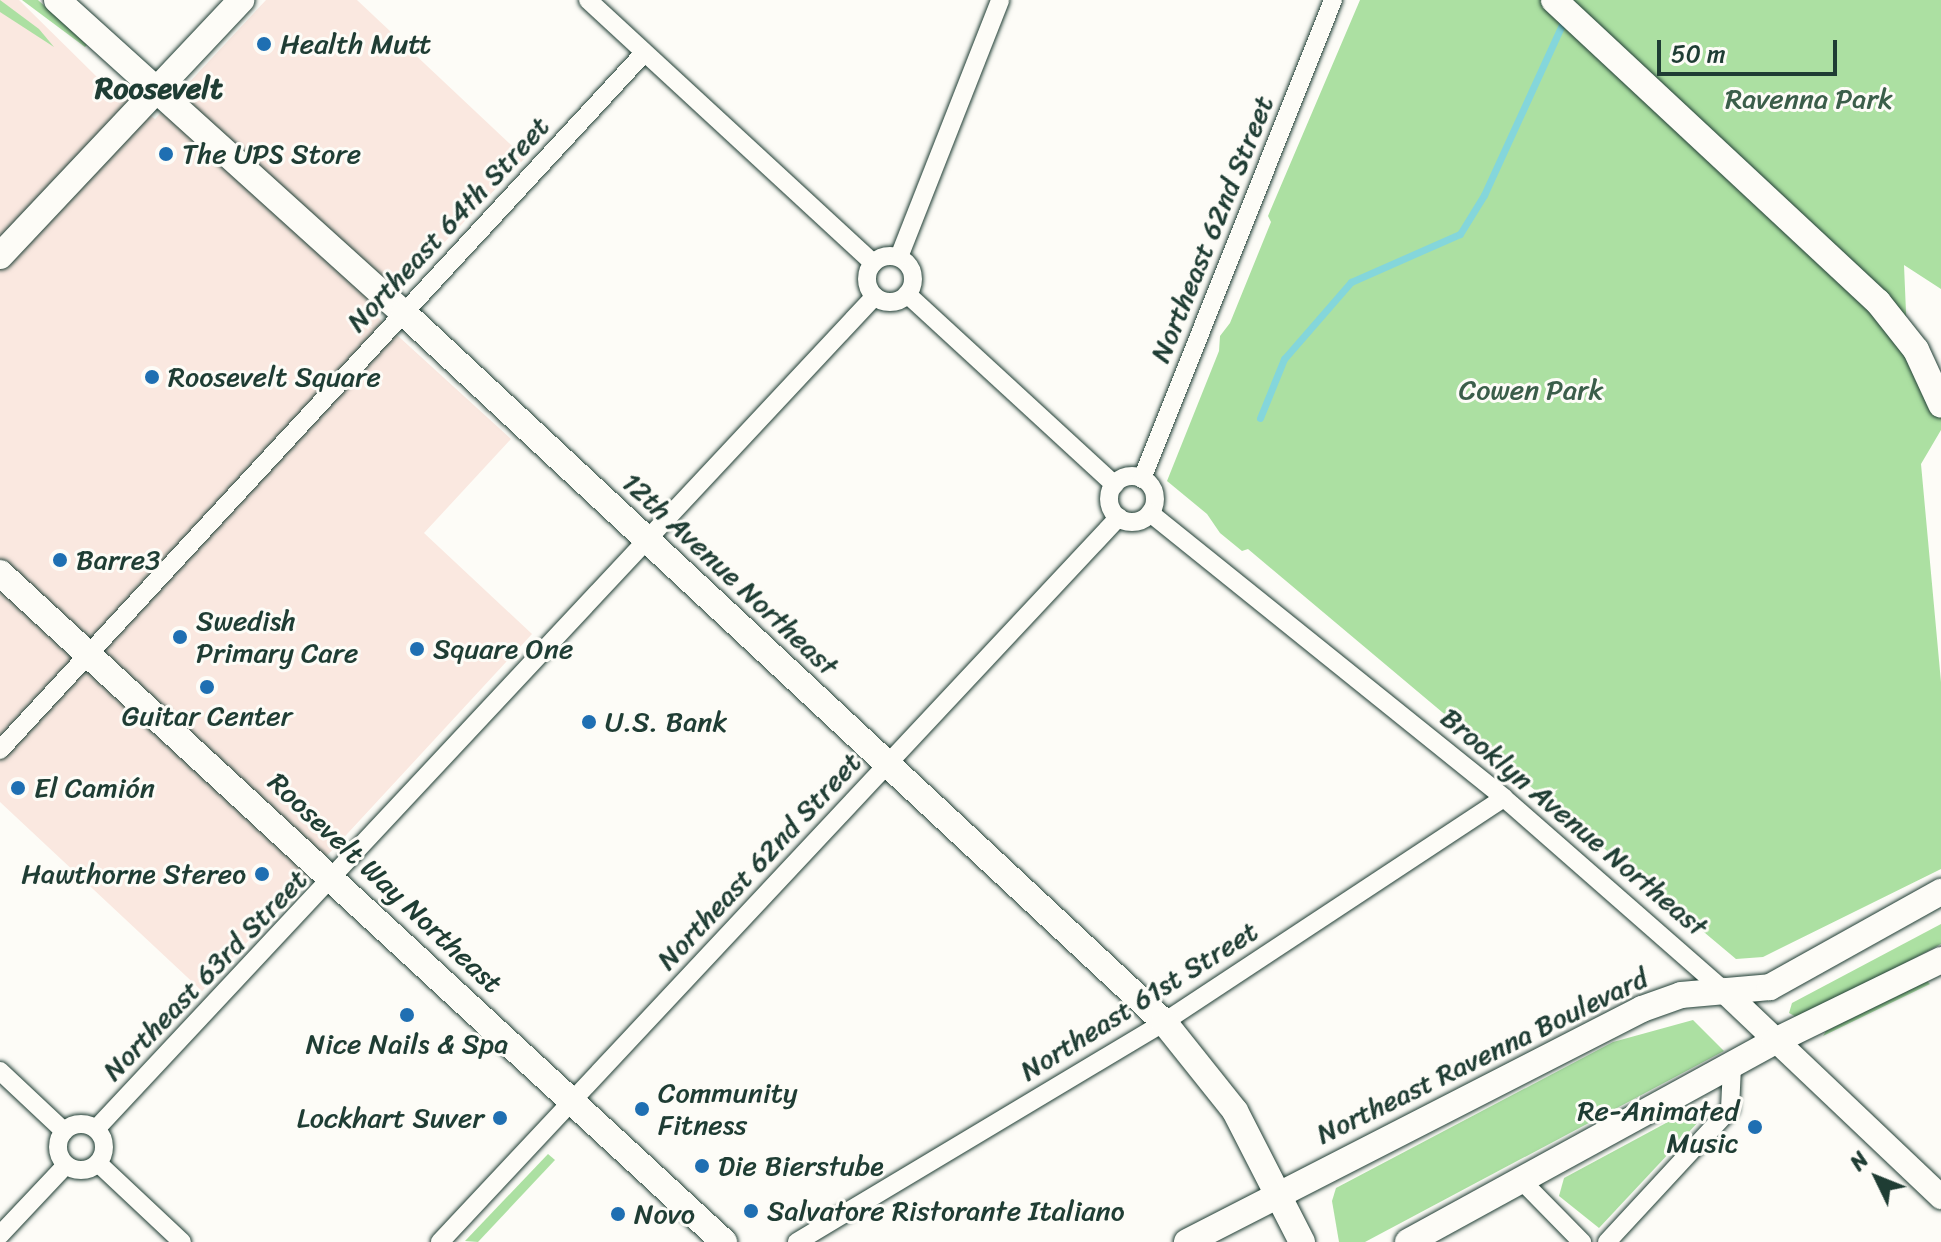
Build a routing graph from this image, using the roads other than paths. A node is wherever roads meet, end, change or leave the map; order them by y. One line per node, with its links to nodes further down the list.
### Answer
1 (57, 0): 8 (main road, 12th Avenue Northeast)
2 (241, 0): 8 (main road)
3 (588, 0): 7 (street)
4 (1000, 0): 10 (street)
5 (1333, 0): 16 (street, Northeast 62nd Street)
6 (1554, 0): 15 (main road)
7 (644, 53): 11 (street); 14 (street, Northeast 64th Street)
8 (156, 89): 9 (main road); 14 (main road, 12th Avenue Northeast)
9 (0, 256)
10 (899, 257): 11 (street); 12 (street)
11 (873, 263): 13 (street)
12 (907, 294): 13 (street); 17 (street)
13 (875, 296): 20 (street, Northeast 63rd Street)
14 (404, 313): 20 (main road, 12th Avenue Northeast); 22 (street, Northeast 64th Street)
15 (1941, 404)
16 (1142, 479): 17 (street); 18 (street)
17 (1115, 485): 19 (street)
18 (1150, 513): 19 (street); 25 (street, Brooklyn Avenue Northeast)
19 (1119, 517): 24 (street, Northeast 62nd Street)
20 (648, 541): 24 (main road, 12th Avenue Northeast); 26 (street, Northeast 63rd Street)
21 (0, 573): 22 (main road, Roosevelt Way Northeast)
22 (89, 654): 23 (street, Northeast 64th Street); 26 (main road, Roosevelt Way Northeast)
23 (0, 750)
24 (888, 765): 30 (main road, 12th Avenue Northeast); 34 (street, Northeast 62nd Street)
25 (1504, 798): 29 (street, Brooklyn Avenue Northeast); 30 (street, Northeast 61st Street)
26 (334, 880): 34 (main road, Roosevelt Way Northeast); 35 (street, Northeast 63rd Street)
27 (1941, 892): 29 (main road, Northeast Ravenna Boulevard)
28 (1941, 960): 31 (main road)
29 (1723, 990): 31 (street, Brooklyn Avenue Northeast); 40 (main road, Northeast Ravenna Boulevard)
30 (1164, 1022): 40 (main road, 12th Avenue Northeast); 46 (street, Northeast 61st Street)
31 (1775, 1041): 32 (main road); 41 (street, Brooklyn Avenue Northeast)
32 (1732, 1066): 39 (main road); 51 (street)
33 (0, 1071): 36 (street)
34 (574, 1099): 44 (street, Northeast 62nd Street); 45 (main road, Roosevelt Way Northeast)
35 (96, 1129): 36 (street); 37 (street)
36 (64, 1131): 38 (street)
37 (98, 1163): 38 (street); 43 (street)
38 (66, 1165): 42 (street)
39 (1522, 1181): 49 (main road); 50 (street)
40 (1280, 1193): 47 (main road, Northeast Ravenna Boulevard); 48 (main road, 12th Avenue Northeast)
41 (1941, 1197)
42 (0, 1235)
43 (182, 1242)
44 (440, 1242)
45 (724, 1242)
46 (797, 1242)
47 (1187, 1242)
48 (1302, 1242)
49 (1408, 1242)
50 (1582, 1242)
51 (1607, 1242)

